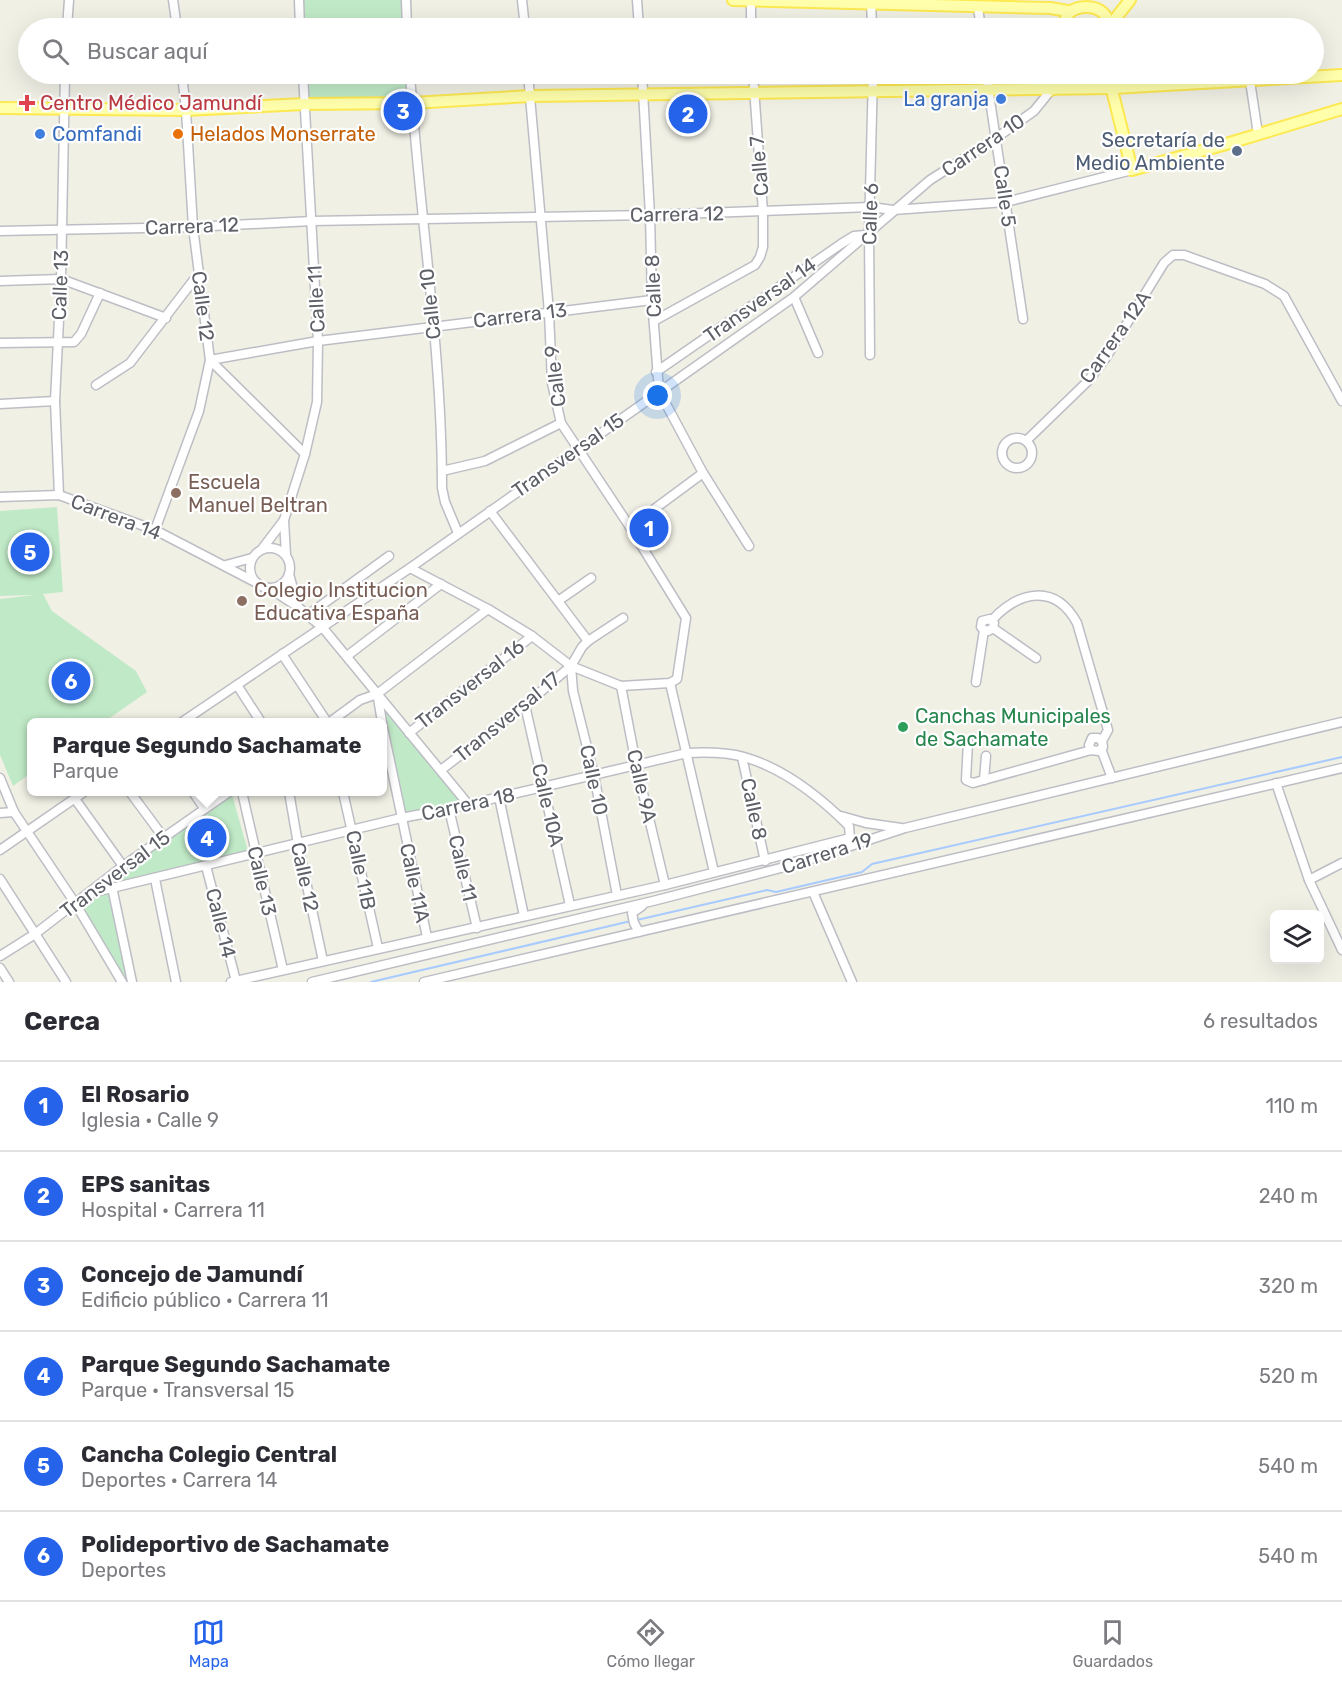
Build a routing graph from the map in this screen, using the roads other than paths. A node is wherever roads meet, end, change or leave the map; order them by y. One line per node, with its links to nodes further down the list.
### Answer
1 (69, 0): 14 (street)
2 (173, 0): 15 (street)
3 (299, 0): 16 (street)
4 (406, 0): 17 (street)
5 (522, 0): 18 (street)
6 (637, 0): 19 (street)
7 (733, 0): 8 (main road)
8 (751, 0): 11 (main road); 20 (street)
9 (1130, 0): 24 (main road)
10 (1086, 1): 12 (main road); 23 (main road)
11 (871, 2): 13 (main road); 21 (street)
12 (1068, 6): 13 (main road)
13 (978, 8): 22 (street)
14 (68, 18)
15 (176, 18)
16 (300, 18)
17 (407, 18)
18 (524, 18)
19 (638, 18)
20 (751, 18)
21 (872, 18)
22 (980, 18)
23 (1107, 18)
24 (1116, 18)
25 (1342, 75): 26 (main road)
26 (1324, 76)
27 (64, 84): 50 (street, Calle 13)
28 (183, 84): 52 (street, Calle 12)
29 (303, 84): 48 (street, Calle 11)
30 (411, 84): 47 (street, Calle 10)
31 (529, 84): 45 (street, Calle 9)
32 (643, 84): 46 (street, Calle 8)
33 (753, 84): 44 (street, Calle 7)
34 (873, 84): 43 (street, Calle 6)
35 (987, 84): 41 (street, Calle 5)
36 (1057, 84): 42 (main road, Carrera 10)
37 (1112, 84): 40 (main road)
38 (1191, 84): 40 (main road)
39 (1250, 84): 53 (street)
40 (1113, 88): 42 (main road); 55 (main road)
41 (988, 90): 42 (main road); 43 (main road); 54 (street, Calle 5)
42 (1051, 90): 54 (street, Carrera 10)
43 (873, 91): 44 (main road); 57 (street, Calle 6)
44 (753, 93): 46 (main road); 59 (street, Calle 7)
45 (530, 96): 46 (main road); 47 (main road); 61 (street, Calle 9)
46 (644, 96): 60 (street, Calle 8)
47 (412, 103): 48 (main road); 62 (street, Calle 10)
48 (304, 104): 52 (main road); 63 (street, Calle 11)
49 (0, 108): 50 (main road)
50 (63, 108): 52 (main road); 65 (street, Calle 13)
51 (1342, 109): 53 (main road, Carrera 12)
52 (186, 110): 64 (street, Calle 12)
53 (1258, 134): 55 (main road, Carrera 12)
54 (996, 138): 56 (street, Calle 5); 58 (street, Carrera 10)
55 (1132, 170): 56 (street, Carrera 12)
56 (1006, 202): 58 (street, Carrera 12); 76 (street, Calle 5)
57 (871, 207): 58 (street, Carrera 12); 59 (street, Carrera 12); 67 (street, Calle 6)
58 (893, 210): 67 (street, Transversal 15)
59 (763, 212): 60 (street, Carrera 12); 77 (street, Calle 7)
60 (650, 215): 61 (street, Carrera 12); 73 (street, Calle 8)
61 (542, 216): 62 (street, Carrera 12); 74 (street, Calle 9)
62 (422, 220): 63 (street, Carrera 12); 78 (street, Calle 10)
63 (312, 221): 64 (street, Carrera 12); 79 (street, Calle 11)
64 (193, 227): 65 (street, Carrera 12); 68 (street, Calle 12)
65 (62, 228): 66 (street, Carrera 12); 69 (street, Calle 13)
66 (0, 231)
67 (867, 233): 72 (street, Transversal 15); 83 (street, Calle 6); 85 (street, Transversal 14)
68 (199, 273): 75 (street); 84 (street, Calle 12)
69 (61, 279): 70 (street); 71 (street); 81 (street, Calle 13)
70 (0, 281)
71 (100, 293): 75 (street); 81 (street)
72 (794, 297): 82 (street); 87 (street, Transversal 15)
73 (652, 300): 74 (street, Carrera 13); 77 (street, Calle 8)
74 (549, 312): 78 (street, Carrera 13); 91 (street, Calle 9)
75 (165, 318): 86 (street)
76 (1023, 319)
77 (654, 321): 85 (street, Calle 8)
78 (433, 325): 79 (street, Carrera 13); 95 (street, Calle 10)
79 (318, 341): 84 (street, Carrera 13); 94 (street, Calle 11)
80 (0, 343): 81 (street)
81 (58, 343): 88 (street, Calle 13)
82 (818, 353)
83 (870, 355)
84 (210, 360): 94 (street); 102 (street, Calle 12)
85 (657, 372): 87 (street, Calle 8)
86 (96, 385)
87 (659, 391): 93 (street, Transversal 15); 96 (street)
88 (55, 401): 90 (street); 97 (street, Calle 13)
89 (1342, 401): 92 (street, Carrera 12A)
90 (0, 404)
91 (561, 423): 93 (street, Calle 9); 95 (street)
92 (1026, 441)
93 (579, 447): 99 (street, Transversal 15); 101 (street, Calle 9)
94 (305, 454): 100 (street, Calle 11)
95 (442, 471): 103 (street, Calle 10)
96 (703, 473): 101 (street); 104 (street)
97 (59, 495): 98 (street, Carrera 14); 102 (street, Carrera 14)
98 (0, 497)
99 (490, 511): 103 (street, Transversal 15); 116 (street)
100 (284, 520): 105 (street, Calle 11); 106 (street, Calle 11)
101 (630, 527): 129 (street, Calle 9)
102 (155, 530): 109 (street, Carrera 14)
103 (459, 533): 110 (street, Transversal 15)
104 (749, 546)
105 (262, 549): 106 (street); 108 (street)
106 (286, 555): 111 (street)
107 (389, 556): 119 (street)
108 (252, 558): 109 (street); 113 (street)
109 (226, 566): 113 (street, Carrera 14)
110 (410, 568): 114 (street); 122 (street, Transversal 15)
111 (289, 574): 115 (street); 117 (street)
112 (591, 578): 116 (street)
113 (257, 583): 115 (street)
114 (441, 584): 118 (street); 126 (street)
115 (269, 588): 117 (street, Calle 11)
116 (558, 601): 124 (street)
117 (298, 607): 119 (street, Calle 11)
118 (488, 609): 123 (street); 133 (street)
119 (308, 615): 122 (street, Calle 11)
120 (623, 618): 124 (street)
121 (990, 626): 127 (street); 130 (street); 145 (street)
122 (323, 628): 125 (street); 126 (street, Calle 11)
123 (532, 636): 128 (street); 143 (street, Transversal 16)
124 (585, 644): 128 (street)
125 (282, 654): 131 (street); 139 (street)
126 (346, 656): 133 (street, Calle 11)
127 (1036, 658)
128 (573, 663): 132 (street, Transversal 17); 134 (street, Transversal 17); 154 (street, Calle 10)
129 (674, 681): 132 (street, Transversal 17); 148 (street, Calle 9)
130 (976, 682)
131 (237, 685): 135 (street); 138 (street)
132 (621, 686): 151 (street, Calle 9A)
133 (377, 694): 140 (street); 141 (street, Calle 11A); 143 (street, Calle 11)
134 (525, 705): 153 (street, Transversal 17); 159 (street, Calle 10A)
135 (195, 714): 136 (street); 137 (street)
136 (189, 718)
137 (198, 718)
138 (258, 718)
139 (325, 718)
140 (335, 718)
141 (381, 718)
142 (1342, 722): 156 (street, Carrera 19)
143 (408, 733): 153 (street, Calle 11)
144 (968, 742): 157 (street)
145 (1102, 745): 147 (street); 147 (street); 156 (street)
146 (387, 748): 175 (street, Calle 11A)
147 (1091, 750): 157 (street)
148 (687, 753): 150 (street, Carrera 18); 151 (street, Carrera 18); 189 (street, Calle 9)
149 (986, 756): 157 (street)
150 (742, 757): 174 (street, Carrera 18); 185 (street, Calle 8)
151 (636, 764): 154 (street, Carrera 18); 193 (street, Calle 9A)
152 (1342, 768): 158 (street, Carrera 19)
153 (441, 770): 169 (street, Calle 11)
154 (594, 775): 159 (street, Carrera 18); 197 (street, Calle 10)
155 (0, 778): 172 (street)
156 (1112, 778): 176 (street, Carrera 19)
157 (984, 780)
158 (1276, 783): 192 (street); 195 (street, Carrera 19)
159 (545, 787): 167 (street, Carrera 18); 200 (street, Calle 10A)
160 (79, 796): 168 (street)
161 (133, 796): 179 (street)
162 (196, 796): 170 (street)
163 (223, 796): 170 (street, Transversal 15)
164 (243, 796): 184 (street, Calle 13)
165 (290, 796): 181 (street, Calle 12)
166 (344, 796): 178 (street, Calle 11B)
167 (499, 797): 169 (street, Carrera 18); 201 (street)
168 (75, 799): 177 (street); 187 (street)
169 (468, 804): 171 (street, Carrera 18)
170 (204, 808): 179 (street, Transversal 15)
171 (449, 809): 175 (street, Carrera 18); 202 (street, Calle 11)
172 (14, 812): 173 (street); 177 (street)
173 (0, 813)
174 (837, 815): 176 (street, Carrera 18); 180 (street, Carrera 18)
175 (401, 818): 178 (street, Carrera 18); 205 (street, Calle 11A)
176 (905, 828): 182 (street, Carrera 19)
177 (28, 831): 183 (street); 199 (street)
178 (352, 831): 181 (street, Carrera 18); 206 (street, Calle 11B)
179 (164, 838): 187 (street, Transversal 15)
180 (850, 838): 182 (street); 185 (street, Carrera 19)
181 (298, 844): 184 (street, Carrera 18); 209 (street, Calle 12)
182 (846, 848): 198 (street, Carrera 19)
183 (0, 850)
184 (256, 854): 188 (street, Carrera 18); 211 (street, Calle 13)
185 (765, 861): 189 (street, Carrera 19)
186 (1342, 863): 192 (street)
187 (123, 866): 196 (street, Transversal 15)
188 (206, 866): 191 (street, Carrera 18); 217 (street, Calle 14)
189 (714, 872): 193 (street, Carrera 19)
190 (0, 879): 204 (street)
191 (155, 879): 194 (street, Carrera 18); 216 (street)
192 (1310, 880): 207 (street)
193 (665, 885): 197 (street, Carrera 19)
194 (112, 887): 196 (street, Carrera 18); 215 (street)
195 (813, 892): 203 (street, Carrera 19); 220 (street)
196 (87, 894): 199 (street, Transversal 15)
197 (617, 895): 200 (street, Carrera 19)
198 (653, 901): 203 (street); 218 (street, Carrera 19)
199 (75, 903): 204 (street, Transversal 15); 214 (street)
200 (570, 905): 201 (street, Carrera 19)
201 (524, 916): 202 (street, Carrera 19)
202 (477, 928): 205 (street, Carrera 19)
203 (637, 930): 219 (street, Carrera 19)
204 (35, 934): 208 (street, Transversal 15); 213 (street)
205 (427, 937): 206 (street, Carrera 19)
206 (378, 948): 209 (street, Carrera 19)
207 (1342, 950)
208 (0, 956)
209 (323, 962): 211 (street, Carrera 19)
210 (0, 968): 212 (street)
211 (283, 970): 217 (street, Carrera 19)
212 (9, 982)
213 (66, 982)
214 (123, 982)
215 (132, 982)
216 (176, 982)
217 (233, 982)
218 (312, 982)
219 (424, 982)
220 (852, 982)

